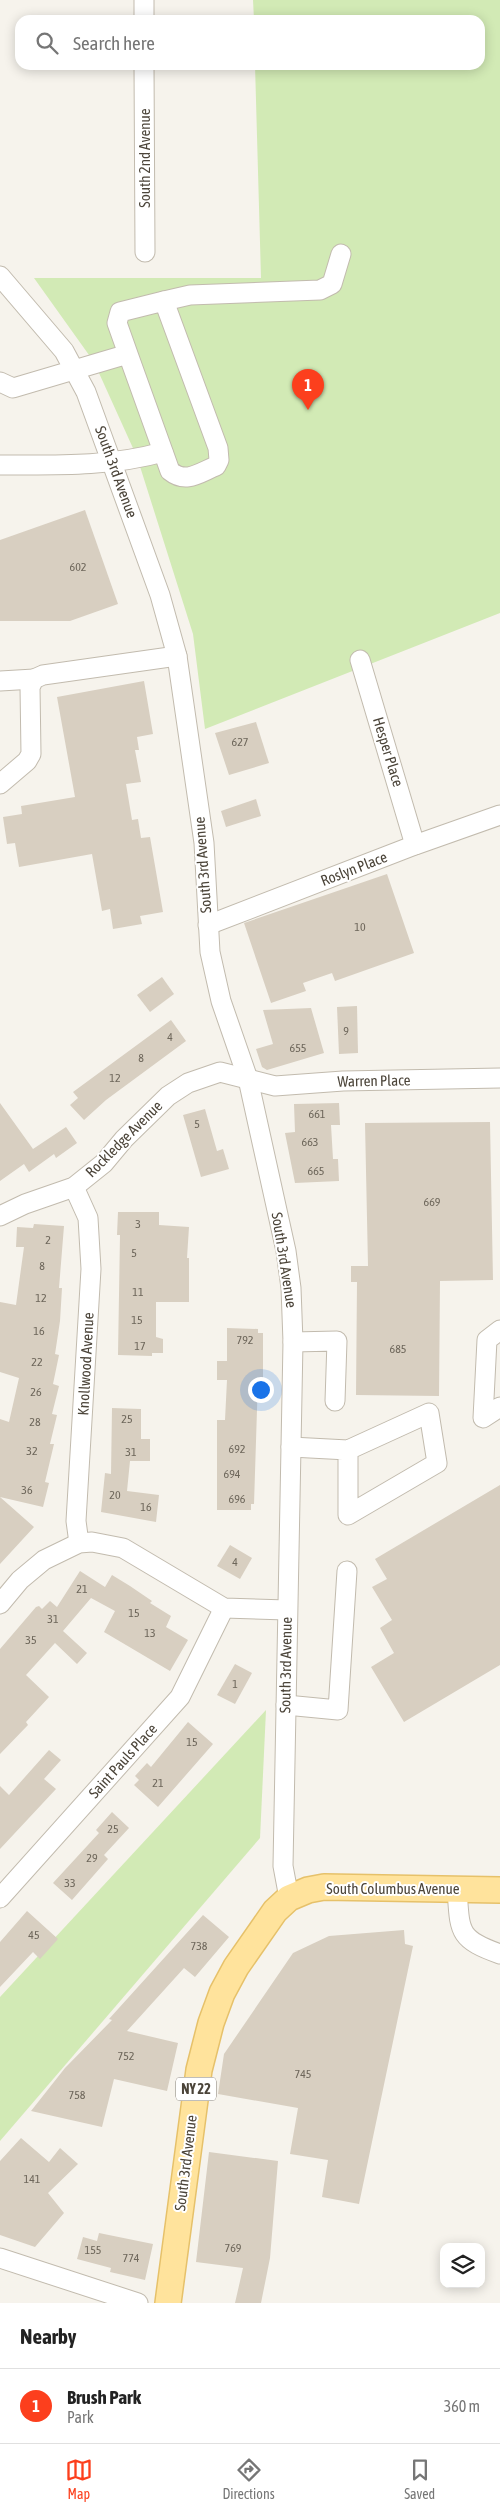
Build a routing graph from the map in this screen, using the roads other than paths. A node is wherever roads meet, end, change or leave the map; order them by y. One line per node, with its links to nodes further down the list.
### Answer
1 (144, 0): 2 (street)
2 (144, 15)
3 (144, 70): 4 (street, South 2nd Avenue)
4 (145, 252)
5 (341, 254): 7 (street)
6 (0, 276): 9 (street, South 3rd Avenue)
7 (164, 301): 8 (street); 11 (street)
8 (128, 354): 9 (street); 11 (street)
9 (74, 370): 10 (street); 12 (street, South 3rd Avenue)
10 (0, 382)
11 (163, 452): 12 (street)
12 (113, 462): 13 (street); 14 (street, South 3rd Avenue)
13 (0, 465)
14 (177, 656): 16 (street); 21 (street, South 3rd Avenue)
15 (360, 660): 20 (street, Hesper Place)
16 (34, 679): 17 (street); 18 (street)
17 (0, 681)
18 (0, 784)
19 (500, 815): 20 (street, Roslyn Place)
20 (415, 845): 21 (street, Roslyn Place)
21 (208, 925): 23 (street, South 3rd Avenue)
22 (500, 1078): 23 (street, Warren Place)
23 (248, 1079): 24 (street, Rockledge Avenue); 27 (street, South 3rd Avenue)
24 (74, 1187): 25 (street, Rockledge Avenue); 32 (street, Knollwood Avenue)
25 (0, 1216)
26 (500, 1330): 29 (street)
27 (293, 1342): 28 (street); 30 (street, South 3rd Avenue)
28 (335, 1401)
29 (500, 1407)
30 (291, 1447): 31 (street); 36 (street, South 3rd Avenue)
31 (348, 1450): 31 (street)
32 (79, 1543): 34 (street); 35 (street)
33 (347, 1570): 37 (street)
34 (0, 1604)
35 (224, 1608): 36 (street); 40 (street, Saint Pauls Place)
36 (287, 1610): 37 (street, South 3rd Avenue)
37 (286, 1706): 41 (street, South 3rd Avenue)
38 (457, 1889): 39 (main road, South Columbus Avenue / NY 22); 41 (main road, South Columbus Avenue / NY 22); 42 (street)
39 (500, 1890)
40 (0, 1898)
41 (289, 1898): 45 (main road, South 3rd Avenue / NY 22)
42 (500, 1954)
43 (0, 2258): 44 (street)
44 (138, 2303)
45 (168, 2303)

